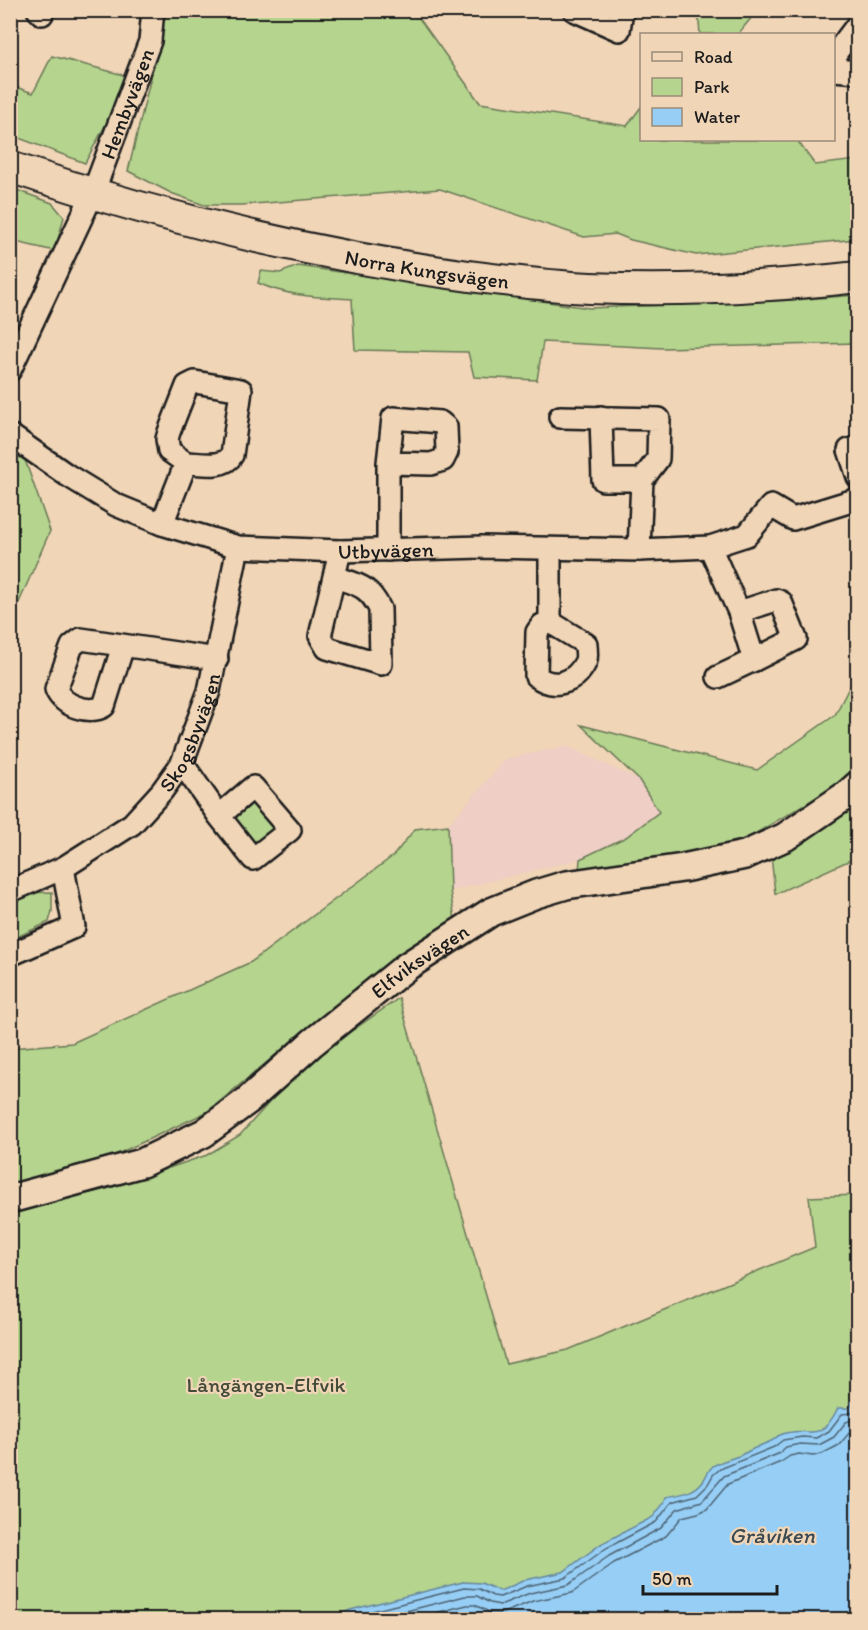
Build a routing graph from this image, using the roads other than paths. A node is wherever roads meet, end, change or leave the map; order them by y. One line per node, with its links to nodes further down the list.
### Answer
1 (153, 10): 9 (street, Hembyvägen)
2 (574, 10): 3 (street)
3 (622, 10)
4 (858, 24): 5 (street)
5 (835, 62)
6 (835, 70): 7 (street)
7 (858, 72)
8 (10, 166): 9 (main road, Norra Kungsvägen)
9 (93, 193): 10 (main road, Norra Kungsvägen); 11 (street, Hembyvägen)
10 (858, 277)
11 (10, 370)
12 (560, 417): 13 (street)
13 (601, 417): 19 (street); 19 (street)
14 (10, 435): 21 (street, Utbyvägen)
15 (858, 447): 18 (street)
16 (186, 463): 21 (street)
17 (388, 463): 25 (street)
18 (858, 477)
19 (642, 480): 26 (street)
20 (858, 500): 23 (street, Utbyvägen)
21 (162, 525): 22 (street, Utbyvägen)
22 (238, 547): 27 (street, Utbyvägen); 32 (street, Skogsbyvägen)
23 (710, 547): 26 (street, Utbyvägen); 29 (street)
24 (550, 549): 25 (street, Utbyvägen); 26 (street, Utbyvägen); 30 (street)
25 (388, 550): 27 (street, Utbyvägen)
26 (639, 550)
27 (340, 551): 28 (street)
28 (335, 577)
29 (738, 612): 33 (street); 33 (street)
30 (550, 622)
31 (123, 646): 32 (street)
32 (217, 659): 35 (street, Skogsbyvägen)
33 (754, 660): 34 (street)
34 (718, 677)
35 (182, 764): 37 (street); 38 (street, Skogsbyvägen)
36 (858, 785): 41 (street, Elfviksvägen)
37 (219, 816)
38 (63, 868): 39 (street, Skogsbyvägen); 40 (street)
39 (10, 891)
40 (10, 955)
41 (10, 1199)

